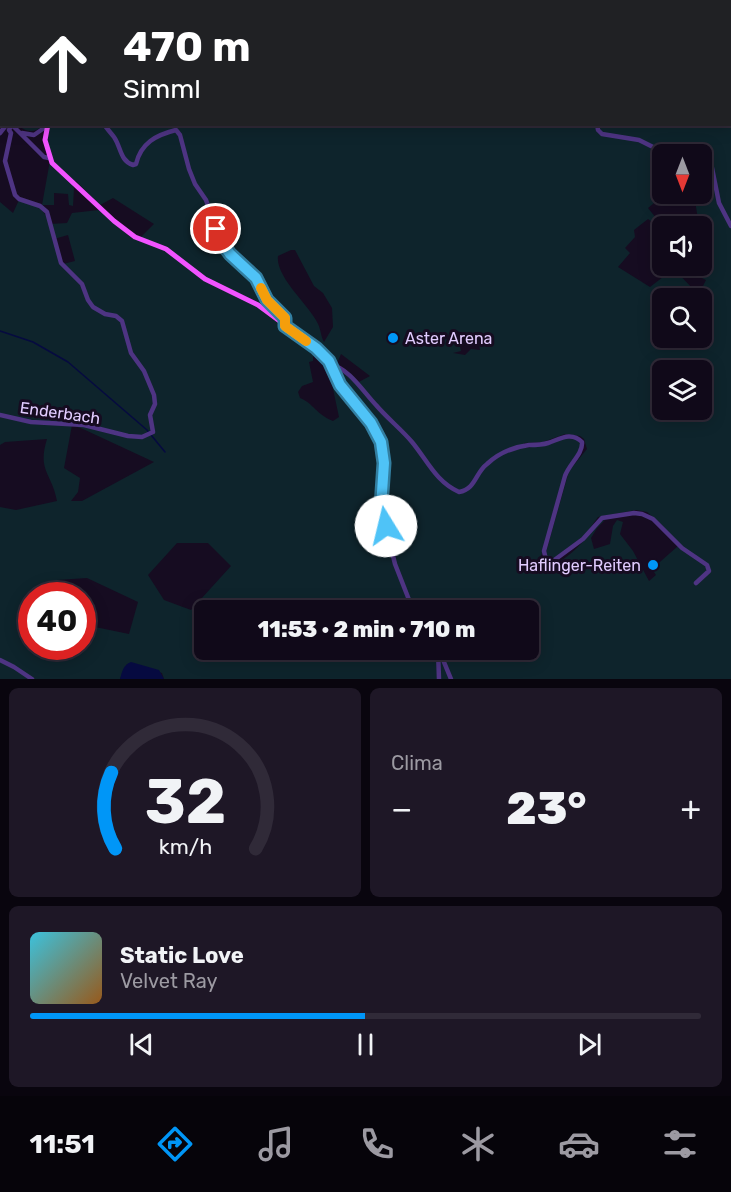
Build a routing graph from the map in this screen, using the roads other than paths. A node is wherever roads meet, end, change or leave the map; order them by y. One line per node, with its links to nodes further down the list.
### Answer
1 (11, 126): 6 (street)
2 (47, 126): 6 (street)
3 (48, 126): 8 (main road)
4 (105, 126): 11 (street)
5 (597, 126): 7 (street)
6 (14, 132): 8 (street); 13 (street, Enderbach)
7 (652, 146)
8 (50, 158): 11 (main road)
9 (712, 168): 10 (street)
10 (731, 226)
11 (285, 326): 12 (main road)
12 (331, 365): 14 (street); 15 (street)
13 (0, 415)
14 (696, 584)
15 (409, 600)
16 (0, 660): 19 (street)
17 (438, 660): 20 (street)
18 (442, 660): 21 (street)
19 (32, 679)
20 (439, 679)
21 (451, 679)

